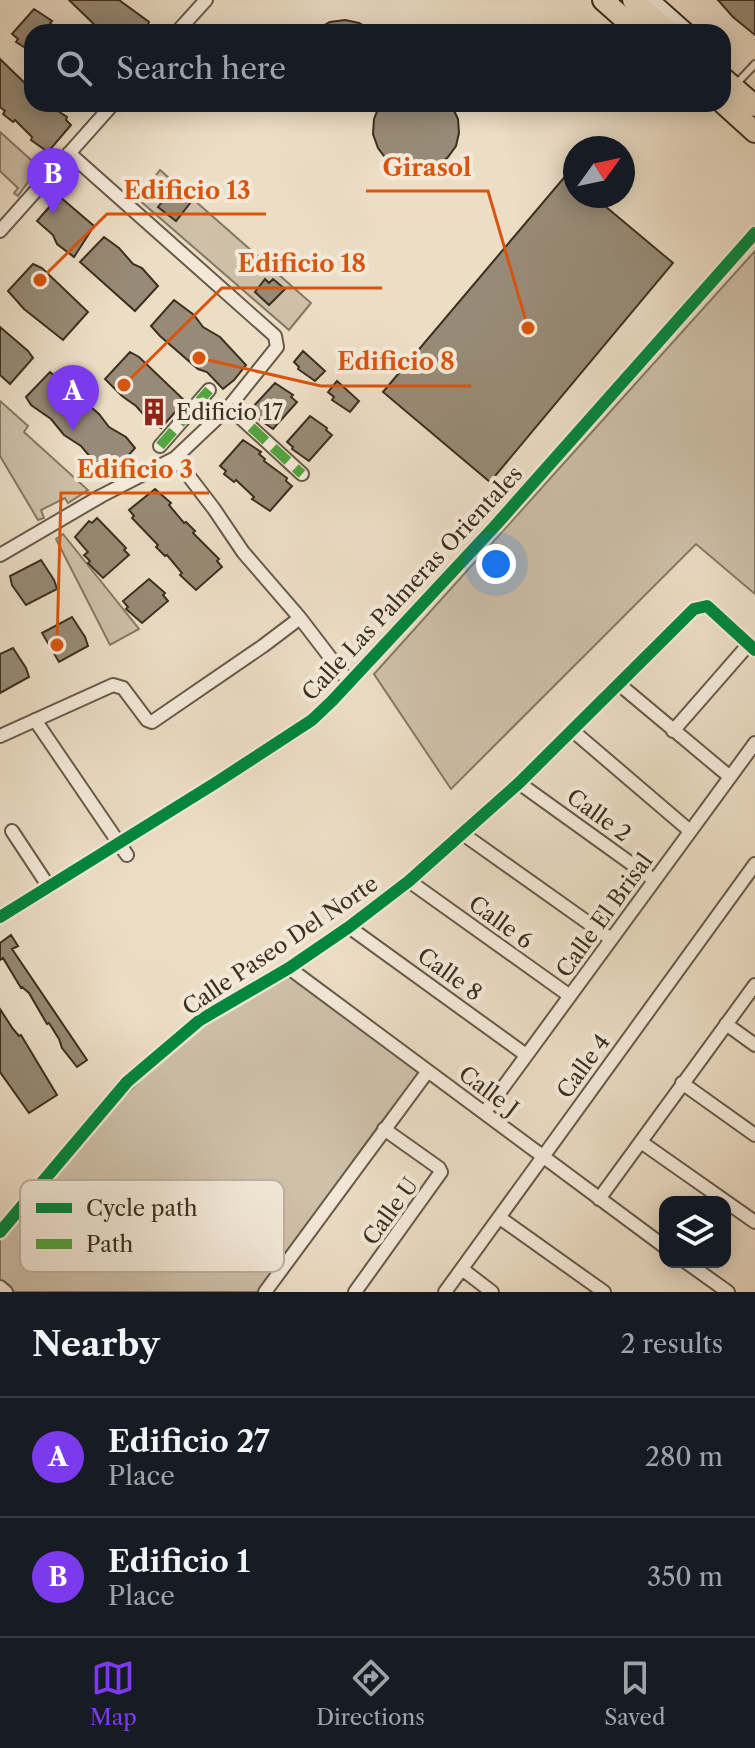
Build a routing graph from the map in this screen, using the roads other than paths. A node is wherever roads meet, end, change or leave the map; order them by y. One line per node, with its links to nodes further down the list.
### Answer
1 (206, 0): 5 (street)
2 (603, 0): 6 (main road)
3 (633, 0): 7 (main road)
4 (649, 0): 8 (street)
5 (184, 24)
6 (630, 24)
7 (660, 24)
8 (676, 24)
9 (755, 64): 10 (lane)
10 (731, 79): 11 (street); 12 (main road)
11 (755, 94)
12 (755, 106)
13 (731, 110): 15 (main road)
14 (106, 112): 16 (street)
15 (755, 132)
16 (69, 153): 17 (street); 20 (street)
17 (0, 231)
18 (755, 233): 27 (street, Calle Las Palmeras Orientales)
19 (209, 390): 21 (street)
20 (229, 407): 22 (street); 23 (street)
21 (160, 446)
22 (175, 458): 24 (street); 25 (street)
23 (302, 474)
24 (0, 555)
25 (300, 618): 27 (street); 29 (street)
26 (752, 647): 28 (street, Calle Paseo Del Norte); 31 (street)
27 (349, 682): 39 (street, Calle Las Palmeras Orientales)
28 (620, 685): 30 (street, Calle Paseo Del Norte); 31 (street)
29 (35, 720): 32 (street); 39 (street)
30 (573, 731): 35 (street, Calle Paseo Del Norte); 37 (street)
31 (673, 731): 34 (street)
32 (0, 736)
33 (755, 743): 34 (street, Calle El Brisal)
34 (730, 777): 37 (street, Calle El Brisal)
35 (519, 783): 38 (street, Calle Paseo Del Norte); 41 (street, Calle 2)
36 (12, 831): 43 (street)
37 (690, 831): 41 (street, Calle El Brisal)
38 (463, 834): 42 (street, Calle Paseo Del Norte); 46 (street)
39 (123, 850): 43 (street, Calle Las Palmeras Orientales)
40 (755, 864): 59 (street, Calle 4)
41 (654, 880): 46 (street, Calle El Brisal)
42 (409, 881): 45 (street, Calle Paseo Del Norte); 49 (street, Calle 6)
43 (49, 887): 44 (street, Calle Las Palmeras Orientales)
44 (0, 917)
45 (349, 927): 47 (street, Calle Paseo Del Norte); 52 (street, Calle 8)
46 (611, 939): 49 (street, Calle El Brisal)
47 (289, 968): 53 (street, Calle J); 60 (street, Calle Paseo Del Norte)
48 (755, 985): 50 (street)
49 (570, 996): 52 (street, Calle El Brisal)
50 (726, 1024): 51 (street); 54 (street)
51 (755, 1045)
52 (526, 1055): 55 (street, Calle El Brisal)
53 (428, 1071): 55 (street, Calle J); 56 (street)
54 (682, 1083): 57 (street); 58 (street)
55 (485, 1112): 59 (street, Calle J)
56 (384, 1129): 67 (street); 74 (street, Calle U)
57 (755, 1135)
58 (641, 1142): 61 (street); 64 (street)
59 (542, 1158): 61 (street, Calle J); 63 (street, Calle 4)
60 (44, 1180)
61 (599, 1199): 66 (street, Calle J)
62 (20, 1208): 65 (street, Calle Paseo Del Norte)
63 (500, 1218): 69 (street, Calle 4); 77 (street)
64 (755, 1222)
65 (0, 1232)
66 (659, 1243)
67 (284, 1266)
68 (694, 1268): 78 (street)
69 (462, 1269): 75 (street, Calle 4); 76 (street)
70 (280, 1272): 73 (street)
71 (0, 1287): 72 (street)
72 (6, 1292)
73 (265, 1292)
74 (355, 1292)
75 (445, 1292)
76 (492, 1292)
77 (604, 1292)
78 (728, 1292)

